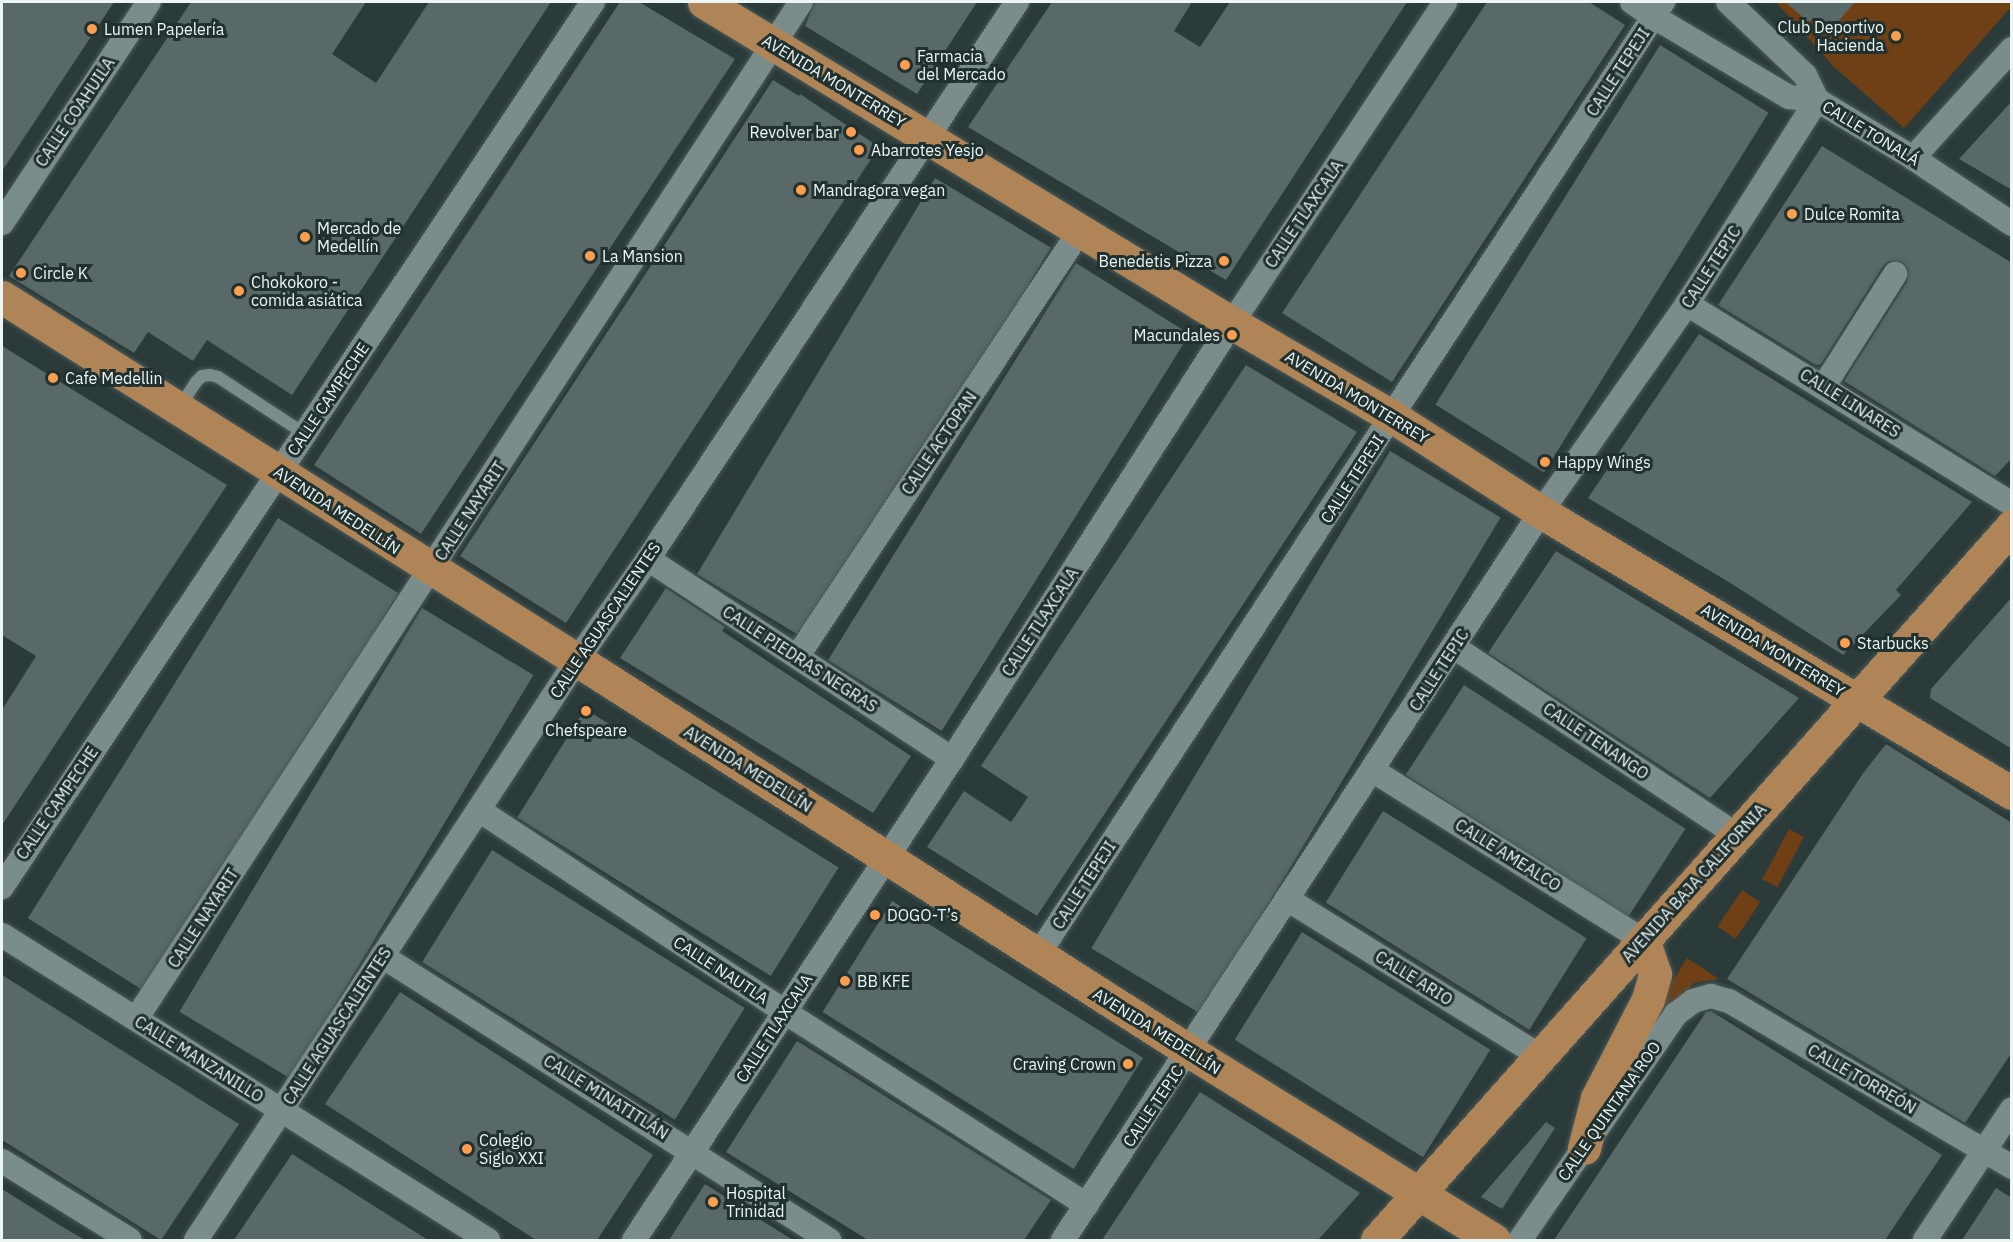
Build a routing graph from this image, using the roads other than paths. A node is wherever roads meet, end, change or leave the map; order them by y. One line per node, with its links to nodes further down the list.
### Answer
1 (149, 2): 15 (street, CALLE COAHUILA)
2 (593, 2): 25 (street, CALLE CAMPECHE)
3 (704, 2): 10 (main road, AVENIDA MONTERREY)
4 (801, 2): 10 (street, CALLE NAYARIT)
5 (1017, 2): 13 (street, CALLE AGUASCALIENTES)
6 (1445, 2): 21 (street, CALLE TLAXCALA)
7 (1632, 2): 9 (street, CALLE TONALÁ)
8 (1728, 2): 12 (street)
9 (1658, 9): 12 (street, CALLE TONALÁ); 24 (street, CALLE TEPEJI)
10 (774, 44): 13 (main road, AVENIDA MONTERREY); 31 (street, CALLE NAYARIT)
11 (2012, 49): 14 (street)
12 (1817, 100): 14 (street, CALLE TONALÁ); 20 (street, CALLE TEPIC)
13 (926, 137): 17 (main road, AVENIDA MONTERREY); 30 (street, CALLE AGUASCALIENTES)
14 (1913, 158): 16 (street, CALLE TONALÁ)
15 (2, 223)
16 (2012, 224)
17 (1081, 230): 21 (main road, AVENIDA MONTERREY); 33 (street, CALLE ACTOPAN)
18 (1895, 274): 22 (street)
19 (2, 297): 23 (main road, AVENIDA MEDELLÍN)
20 (1687, 304): 22 (street, CALLE LINARES); 28 (street, CALLE TEPIC)
21 (1232, 323): 24 (main road, AVENIDA MONTERREY); 36 (street, CALLE TLAXCALA)
22 (1824, 386): 27 (street, CALLE LINARES)
23 (178, 409): 25 (lane); 26 (main road, AVENIDA MEDELLÍN)
24 (1393, 417): 28 (main road, AVENIDA MONTERREY); 46 (street, CALLE TEPEJI)
25 (305, 434): 26 (street, CALLE CAMPECHE)
26 (279, 473): 31 (main road, AVENIDA MEDELLÍN); 42 (street, CALLE CAMPECHE)
27 (2012, 504)
28 (1541, 512): 32 (street, CALLE TEPIC); 35 (main road, AVENIDA MONTERREY)
29 (2012, 526): 35 (main road, AVENIDA BAJA CALIFORNIA)
30 (648, 559): 33 (street, CALLE PIEDRAS NEGRAS); 34 (street, CALLE AGUASCALIENTES)
31 (432, 571): 34 (main road, AVENIDA MEDELLÍN); 50 (street, CALLE NAYARIT)
32 (1454, 647): 37 (street, CALLE TEPIC); 40 (street, CALLE TENANGO)
33 (797, 657): 36 (street, CALLE PIEDRAS NEGRAS)
34 (577, 660): 39 (street, CALLE AGUASCALIENTES); 41 (main road, AVENIDA MEDELLÍN)
35 (1857, 700): 38 (main road, AVENIDA MONTERREY); 40 (main road, AVENIDA BAJA CALIFORNIA)
36 (952, 759): 41 (street, CALLE TLAXCALA)
37 (1372, 770): 43 (street, CALLE TEPIC); 45 (street, CALLE AMEALCO)
38 (2012, 793)
39 (479, 810): 47 (street, CALLE AGUASCALIENTES); 49 (street, CALLE NAUTLA)
40 (1737, 835): 45 (main road, AVENIDA BAJA CALIFORNIA)
41 (887, 857): 46 (main road, AVENIDA MEDELLÍN); 49 (street, CALLE TLAXCALA)
42 (2, 886)
43 (1287, 899): 51 (street, CALLE TEPIC); 52 (street, CALLE ARIO)
44 (2, 935): 50 (street, CALLE MANZANILLO)
45 (1643, 940): 52 (main road, AVENIDA BAJA CALIFORNIA); 55 (main road)
46 (1038, 955): 51 (main road, AVENIDA MEDELLÍN)
47 (382, 956): 54 (street, CALLE AGUASCALIENTES); 57 (street, CALLE MINATITLÁN)
48 (1711, 996): 55 (street, CALLE QUINTANA ROO); 56 (street, CALLE TORREÓN)
49 (785, 1012): 57 (street, CALLE TLAXCALA); 61 (street, CALLE NAUTLA)
50 (136, 1019): 54 (street, CALLE MANZANILLO)
51 (1190, 1051): 60 (main road, AVENIDA MEDELLÍN); 61 (street, CALLE TEPIC)
52 (1540, 1056): 60 (main road, AVENIDA BAJA CALIFORNIA)
53 (2012, 1109): 56 (street)
54 (281, 1110): 63 (street, CALLE AGUASCALIENTES); 64 (street, CALLE MANZANILLO)
55 (1584, 1148): 70 (street, CALLE QUINTANA ROO)
56 (1985, 1150): 59 (street, CALLE TORREÓN); 71 (street)
57 (693, 1152): 65 (street, CALLE TLAXCALA); 66 (street, CALLE MINATITLÁN)
58 (2, 1161): 62 (street)
59 (2012, 1167)
60 (1418, 1194): 68 (main road, AVENIDA BAJA CALIFORNIA); 69 (main road, AVENIDA MEDELLÍN)
61 (1087, 1205): 67 (street, CALLE TEPIC)
62 (130, 1240)
63 (199, 1240)
64 (488, 1240)
65 (634, 1240)
66 (829, 1240)
67 (1063, 1240)
68 (1377, 1240)
69 (1494, 1240)
70 (1520, 1240)
71 (1925, 1240)

